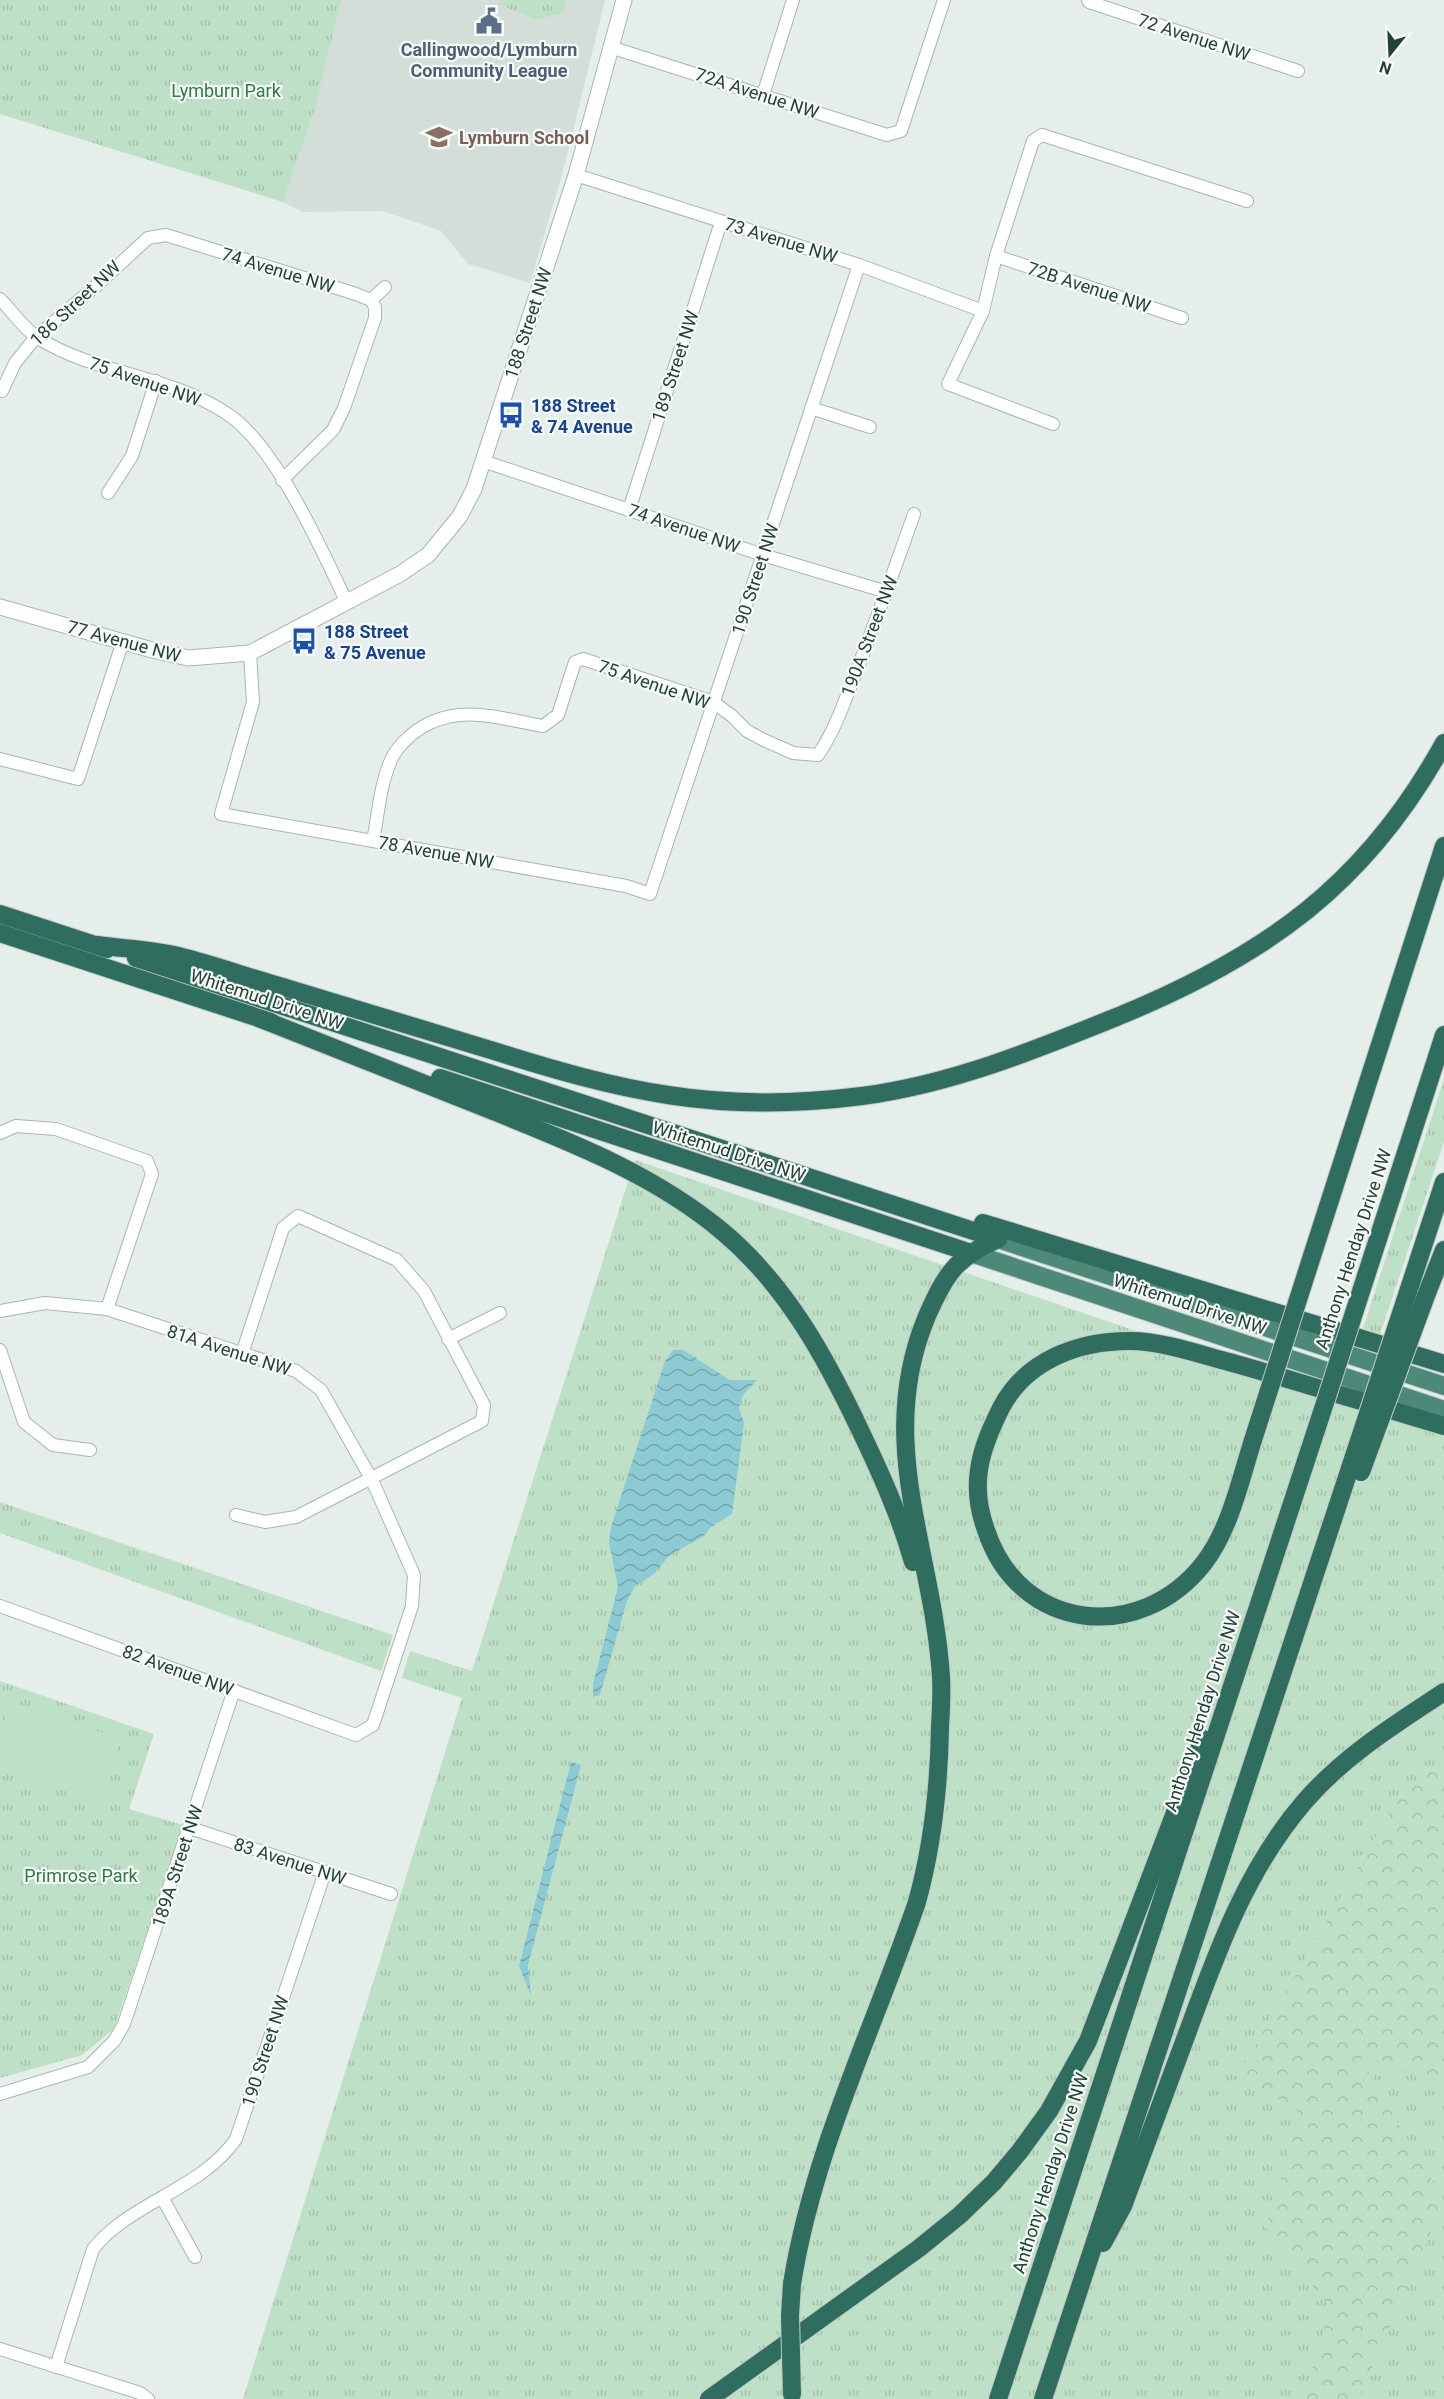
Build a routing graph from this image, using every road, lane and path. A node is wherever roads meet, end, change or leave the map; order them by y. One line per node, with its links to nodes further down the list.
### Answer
1 (624, 0): 5 (street, 188 Street NW)
2 (793, 0): 7 (street)
3 (944, 0): 7 (street, 72A Avenue NW)
4 (1089, 1): 6 (street, 72 Avenue NW)
5 (613, 48): 7 (street, 72A Avenue NW); 8 (street, 188 Street NW)
6 (1298, 71)
7 (763, 95)
8 (576, 175): 10 (street, 73 Avenue NW); 25 (street, 188 Street NW)
9 (1248, 201): 12 (street)
10 (721, 222): 13 (street, 73 Avenue NW); 28 (street, 189 Street NW)
11 (166, 235): 16 (street, 74 Avenue NW); 19 (street, 186 Street NW)
12 (996, 256): 17 (street); 18 (street, 72B Avenue NW)
13 (859, 265): 17 (street, 73 Avenue NW); 22 (street, 190 Street NW)
14 (384, 286): 16 (street)
15 (0, 299): 19 (street, 75 Avenue NW)
16 (371, 300): 26 (street)
17 (983, 311): 23 (street)
18 (1182, 318)
19 (36, 337): 20 (street, 75 Avenue NW); 21 (street, 186 Street NW)
20 (156, 381): 26 (street, 75 Avenue NW); 27 (street)
21 (2, 391)
22 (811, 408): 24 (street); 30 (street, 190 Street NW)
23 (1053, 424)
24 (870, 428)
25 (483, 460): 28 (street, 74 Avenue NW); 32 (street, 188 Street NW)
26 (282, 480): 32 (street, 75 Avenue NW)
27 (108, 492)
28 (628, 510): 30 (street, 74 Avenue NW)
29 (914, 514): 31 (street, 190A Street NW)
30 (763, 555): 31 (street, 74 Avenue NW); 36 (street, 190 Street NW)
31 (887, 592): 38 (street, 190A Street NW)
32 (348, 603): 35 (street, 188 Street NW)
33 (0, 607): 34 (street, 77 Avenue NW)
34 (123, 641): 35 (street, 77 Avenue NW); 39 (street)
35 (250, 653): 40 (street, 78 Avenue NW)
36 (713, 702): 38 (street, 75 Avenue NW); 40 (street, 75 Avenue NW); 42 (street, 190 Street NW)
37 (1444, 743): 45 (highway)
38 (818, 755)
39 (0, 759)
40 (373, 841): 42 (street, 78 Avenue NW)
41 (1444, 846): 64 (highway, bridge)
42 (650, 894)
43 (0, 914): 45 (highway, Whitemud Drive NW)
44 (0, 933): 46 (highway, Whitemud Drive NW)
45 (96, 945): 49 (highway, Whitemud Drive NW)
46 (261, 1018): 53 (highway, Whitemud Drive NW); 73 (highway)
47 (1444, 1035): 71 (highway, Anthony Henday Drive NW, bridge)
48 (0, 1132): 55 (street)
49 (799, 1175): 51 (highway, Whitemud Drive NW); 61 (highway)
50 (1444, 1182): 54 (highway)
51 (998, 1239): 53 (highway); 62 (highway, Whitemud Drive NW)
52 (1444, 1250): 54 (highway)
53 (970, 1253): 63 (highway, Whitemud Drive NW); 73 (highway)
54 (1418, 1291): 80 (highway, bridge)
55 (107, 1309): 56 (street, 81A Avenue NW); 60 (street, 81A Avenue NW)
56 (0, 1311)
57 (500, 1312): 58 (street)
58 (448, 1339): 60 (street); 66 (street)
59 (0, 1350): 65 (street)
60 (242, 1354): 66 (street, 81A Avenue NW)
61 (1444, 1364)
62 (1444, 1386)
63 (1444, 1410)
64 (1444, 1426)
65 (90, 1450)
66 (372, 1480): 67 (street); 72 (street, 81A Avenue NW)
67 (236, 1515)
68 (0, 1606): 69 (street, 82 Avenue NW)
69 (234, 1690): 72 (street, 82 Avenue NW); 74 (street, 189A Street NW)
70 (1444, 1692): 80 (highway)
71 (1230, 1694): 85 (highway); 86 (highway, Anthony Henday Drive NW)
72 (356, 1734)
73 (940, 1741): 83 (highway, bridge)
74 (190, 1828): 75 (street, 83 Avenue NW); 77 (street, 189A Street NW)
75 (325, 1872): 76 (street, 83 Avenue NW); 78 (street, 190 Street NW)
76 (391, 1894)
77 (0, 2094)
78 (163, 2199): 79 (street); 82 (street, 190 Street NW)
79 (195, 2257)
80 (1080, 2287): 87 (highway)
81 (0, 2349): 82 (street)
82 (56, 2367): 84 (street)
83 (792, 2396)
84 (148, 2399)
85 (709, 2399)
86 (998, 2399)
87 (1043, 2399)

